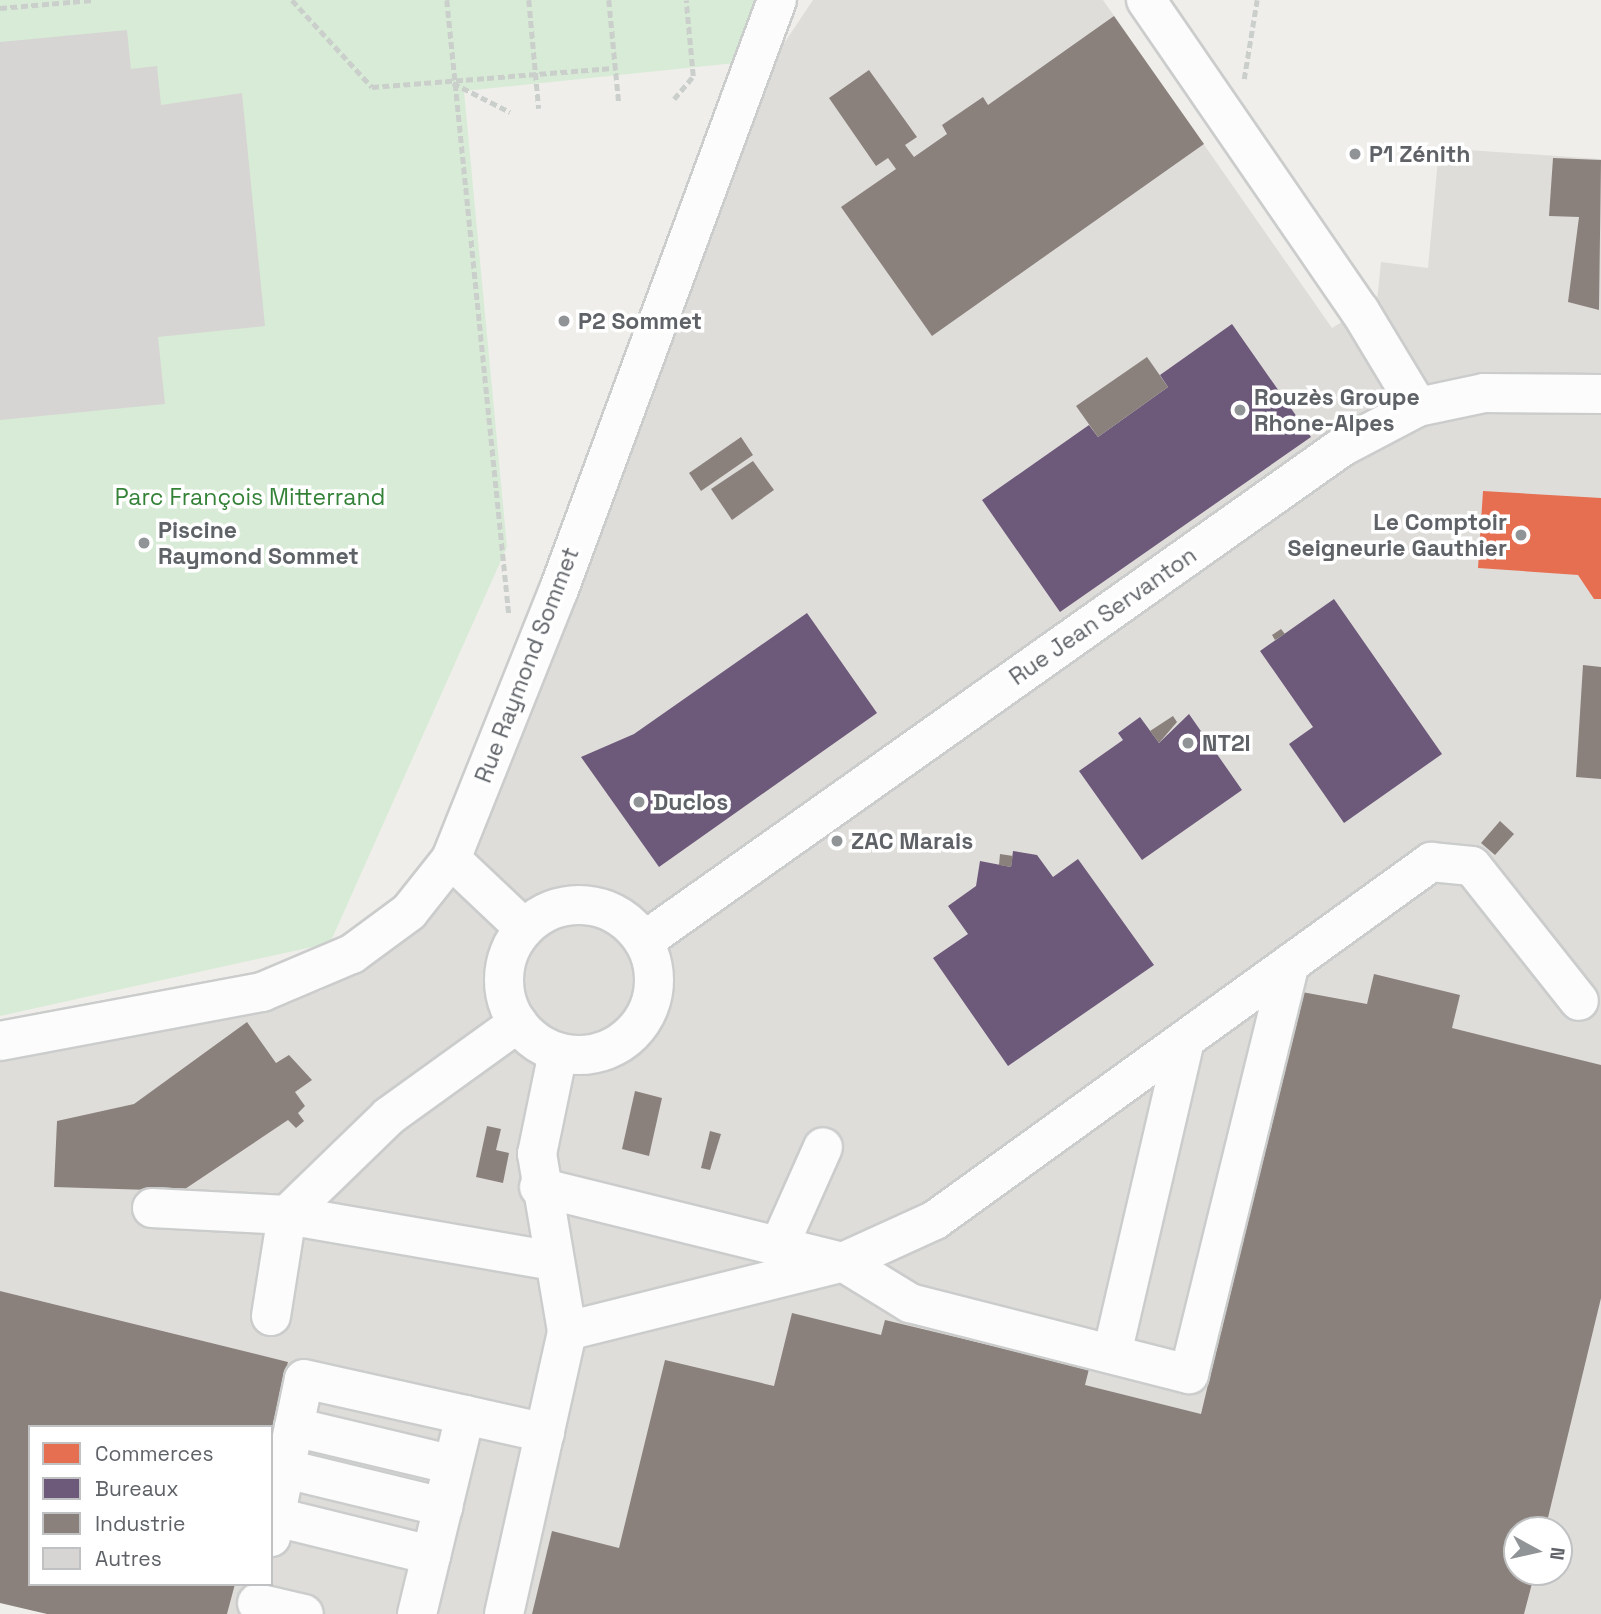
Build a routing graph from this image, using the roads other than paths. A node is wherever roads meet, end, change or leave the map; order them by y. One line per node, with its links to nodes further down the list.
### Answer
1 (777, 0): 5 (street, Rue Raymond Sommet)
2 (1146, 0): 4 (street)
3 (1601, 394): 4 (street, Rue Jean Servanton)
4 (1418, 407): 7 (street, Rue Jean Servanton)
5 (451, 859): 6 (street); 11 (street, Rue Raymond Sommet)
6 (524, 928): 7 (street); 10 (street)
7 (644, 941): 13 (street)
8 (1290, 964): 9 (street); 12 (street); 23 (street)
9 (1579, 1001)
10 (518, 1023): 13 (street); 17 (street)
11 (0, 1041)
12 (1185, 1041): 20 (street); 23 (street)
13 (558, 1053): 15 (street)
14 (823, 1147): 18 (street)
15 (539, 1187): 18 (street); 19 (street)
16 (152, 1208): 17 (street)
17 (287, 1215): 19 (street); 21 (street)
18 (779, 1246): 20 (street)
19 (552, 1261): 22 (street)
20 (843, 1262): 22 (street); 23 (street)
21 (271, 1316)
22 (567, 1331): 26 (street)
23 (1112, 1354)
24 (465, 1415): 25 (street); 26 (street); 27 (street)
25 (294, 1427): 27 (street); 28 (street)
26 (545, 1433): 35 (street)
27 (453, 1465): 29 (street)
28 (286, 1469): 29 (street); 30 (street)
29 (443, 1507): 31 (street)
30 (273, 1527): 31 (street)
31 (431, 1555): 34 (street)
32 (258, 1600): 33 (street)
33 (303, 1614)
34 (417, 1614)
35 (504, 1614)

